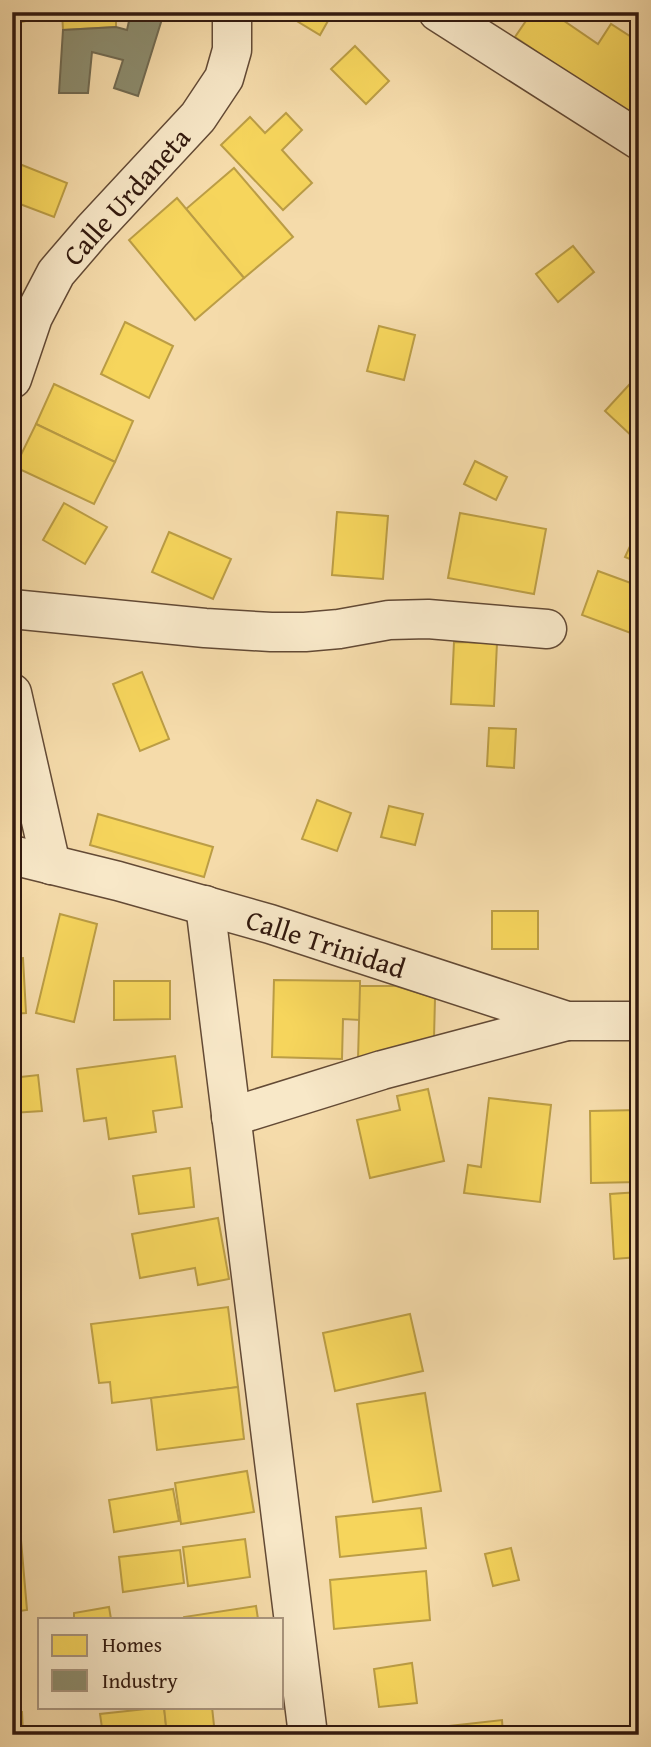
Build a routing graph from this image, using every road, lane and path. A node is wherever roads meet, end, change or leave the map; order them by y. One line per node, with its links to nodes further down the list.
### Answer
1 (232, 12): 4 (street, Calle Urdaneta)
2 (438, 12): 3 (street)
3 (639, 140)
4 (12, 379)
5 (12, 609): 6 (street)
6 (547, 629)
7 (12, 693): 9 (street)
8 (12, 855): 9 (street, Calle Trinidad)
9 (51, 865): 10 (street, Calle Trinidad)
10 (205, 905): 11 (street, Calle Trinidad); 13 (street)
11 (567, 1021): 12 (street, Calle Trinidad); 13 (street)
12 (639, 1021)
13 (231, 1117): 14 (street)
14 (308, 1735)

